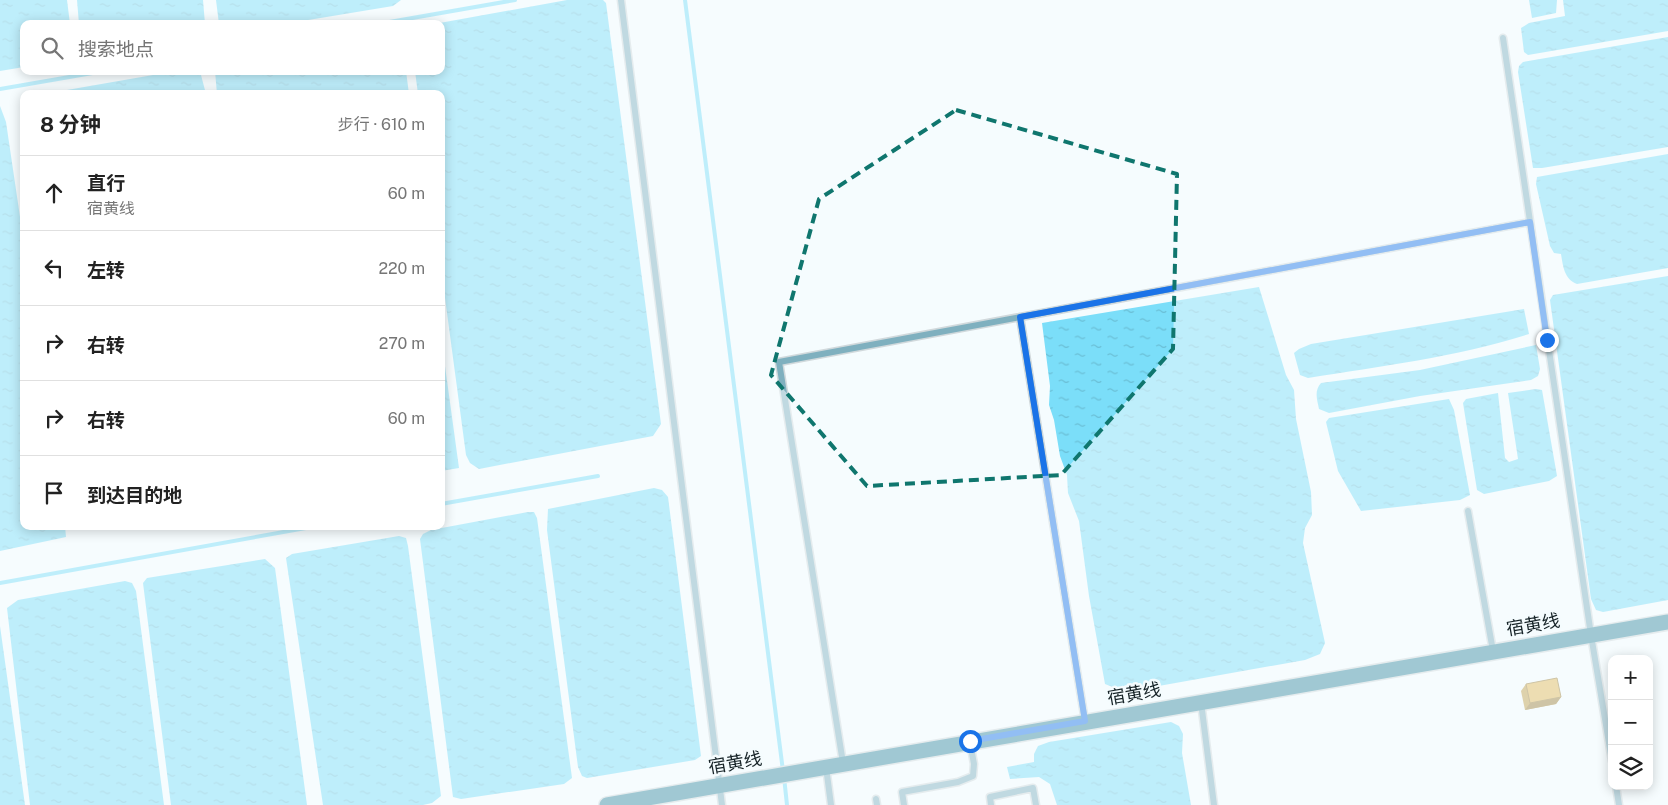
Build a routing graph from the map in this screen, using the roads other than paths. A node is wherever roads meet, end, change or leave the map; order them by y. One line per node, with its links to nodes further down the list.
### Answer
1 (621, 0): 15 (lane)
2 (1503, 38): 3 (lane)
3 (1530, 222): 4 (lane); 7 (lane)
4 (1020, 317): 10 (lane); 13 (lane)
5 (1468, 511): 8 (lane)
6 (1668, 622): 7 (main road, 宿黄线)
7 (1591, 635): 8 (main road, 宿黄线); 12 (lane)
8 (1494, 651): 9 (main road, 宿黄线)
9 (1200, 701): 10 (main road, 宿黄线); 23 (lane)
10 (1085, 721): 11 (main road, 宿黄线)
11 (970, 741): 13 (main road, 宿黄线); 20 (lane)
12 (1609, 745)
13 (843, 763): 14 (main road, 宿黄线)
14 (819, 767): 15 (main road, 宿黄线); 19 (lane)
15 (719, 784): 17 (main road, 宿黄线); 18 (lane)
16 (1617, 790): 24 (lane)
17 (607, 805)
18 (722, 805)
19 (831, 805)
20 (904, 805)
21 (991, 805): 22 (lane)
22 (1036, 805)
23 (1214, 805)
24 (1619, 805)

